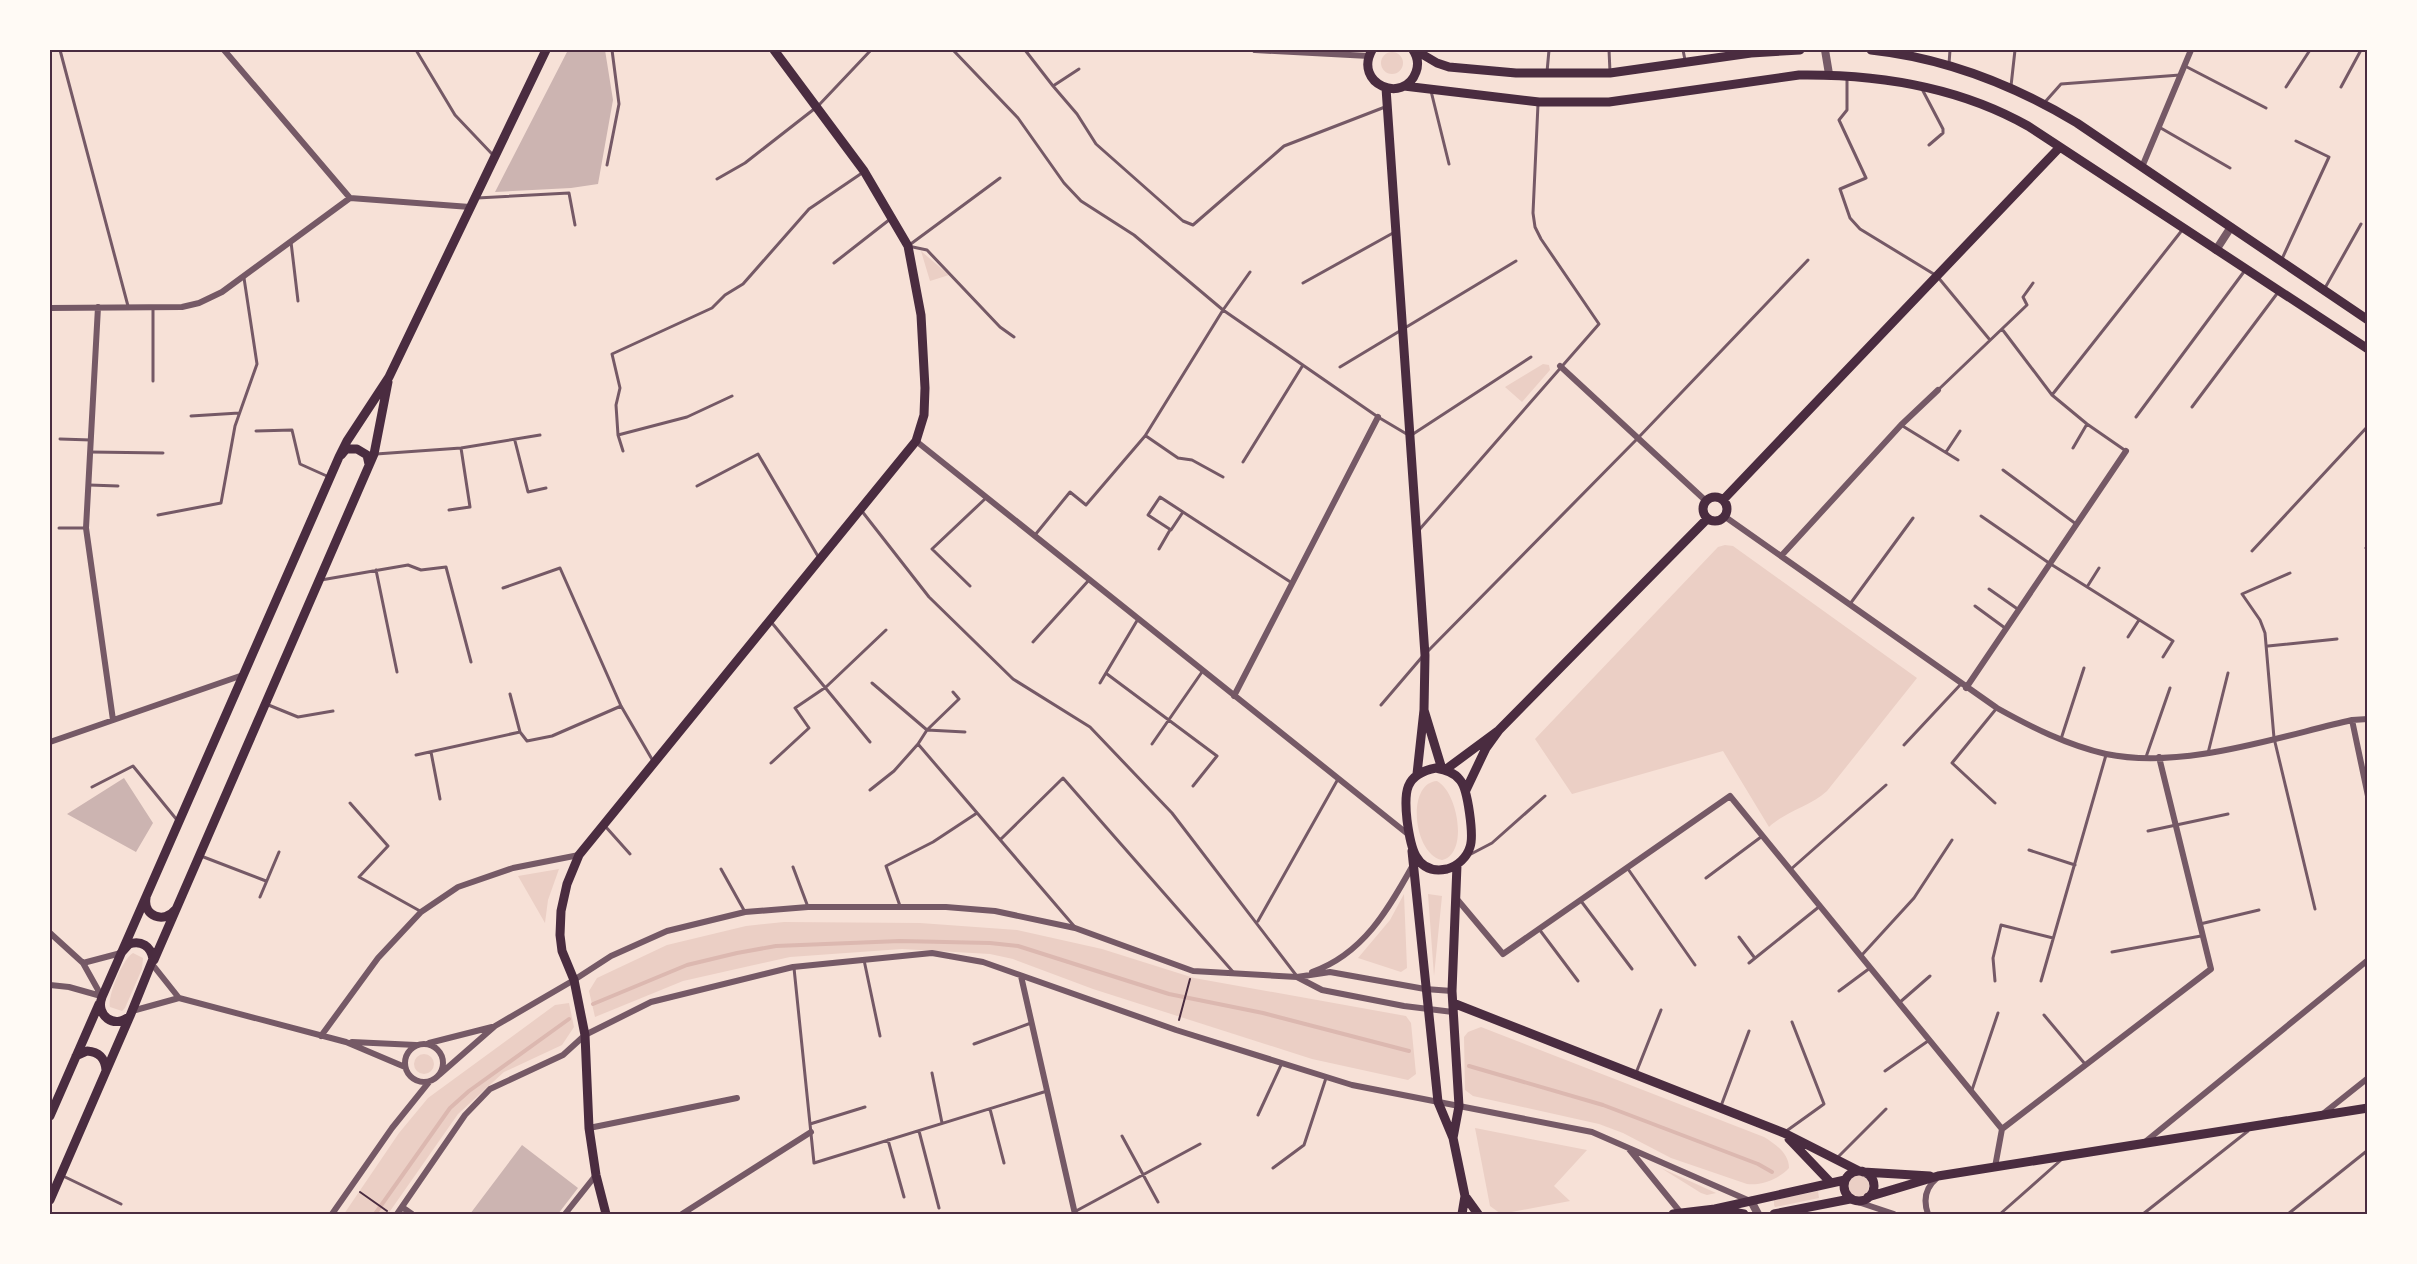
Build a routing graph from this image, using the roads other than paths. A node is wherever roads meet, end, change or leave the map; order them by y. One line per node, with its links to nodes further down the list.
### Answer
1 (60, 50): 83 (lane)
2 (224, 50): 58 (street)
3 (416, 50): 50 (lane)
4 (546, 50): 50 (main road)
5 (612, 50): 52 (lane)
6 (774, 50): 43 (main road)
7 (871, 50): 43 (lane)
8 (953, 50): 86 (lane)
9 (1025, 50): 33 (lane)
10 (1255, 50): 23 (street)
11 (1414, 50): 29 (main road); 34 (main road)
12 (1549, 50): 29 (lane)
13 (1609, 50): 28 (lane)
14 (1683, 50): 24 (lane)
15 (1800, 50): 24 (main road)
16 (1825, 50): 30 (street)
17 (1871, 50): 25 (main road)
18 (1950, 50): 25 (lane)
19 (2015, 50): 36 (lane)
20 (2192, 50): 26 (street)
21 (2310, 50): 37 (lane)
22 (2361, 50): 38 (lane)
23 (1371, 52): 39 (main road)
24 (1686, 64): 28 (main road)
25 (1949, 66): 36 (main road)
26 (2185, 66): 32 (street); 45 (lane)
27 (1079, 69): 33 (lane)
28 (1610, 73): 29 (main road)
29 (1547, 74)
30 (1828, 75): 31 (main road); 41 (main road)
31 (1847, 75): 35 (main road); 75 (lane)
32 (2181, 75): 42 (lane); 46 (street)
33 (1053, 86): 44 (lane)
34 (1404, 86): 39 (main road); 40 (main road)
35 (1921, 86): 48 (lane); 49 (main road)
36 (2011, 87): 42 (main road)
37 (2286, 87)
38 (2341, 87)
39 (1386, 88): 44 (main road)
40 (1431, 91): 41 (main road); 51 (lane)
41 (1539, 102): 95 (lane)
42 (2044, 104): 53 (main road)
43 (818, 106): 55 (main road); 57 (lane)
44 (1387, 107): 65 (main road)
45 (2266, 108)
46 (2159, 127): 53 (street); 54 (lane)
47 (2296, 141): 71 (lane)
48 (1929, 145)
49 (2060, 147): 64 (main road); 75 (main road)
50 (495, 157): 59 (main road)
51 (1449, 164)
52 (607, 165)
53 (2142, 167): 63 (main road)
54 (2230, 168)
55 (864, 171): 60 (main road); 113 (lane)
56 (1000, 178): 67 (lane)
57 (717, 179)
58 (350, 198): 59 (street); 66 (street)
59 (473, 202): 62 (lane); 97 (main road)
60 (892, 218): 67 (main road); 72 (lane)
61 (2361, 224): 79 (lane)
62 (575, 225)
63 (2231, 227): 68 (street); 71 (main road)
64 (2184, 228): 68 (main road); 100 (lane)
65 (1395, 232): 77 (lane); 88 (main road)
66 (291, 240): 76 (street); 81 (lane)
67 (908, 246): 90 (lane); 120 (main road)
68 (2216, 250): 73 (main road)
69 (1808, 260): 116 (lane)
70 (1516, 261): 88 (lane)
71 (2281, 261): 79 (main road)
72 (834, 263)
73 (2246, 269): 80 (main road); 106 (lane)
74 (1250, 272): 86 (lane)
75 (1937, 276): 91 (lane); 141 (main road)
76 (243, 277): 84 (street); 103 (lane)
77 (1304, 283)
78 (2033, 283): 89 (lane)
79 (2324, 290): 87 (main road)
80 (2279, 291): 92 (main road); 102 (lane)
81 (298, 301)
82 (98, 307): 83 (street); 85 (street); 118 (street)
83 (128, 307): 84 (street)
84 (153, 307): 98 (lane)
85 (50, 308)
86 (1223, 310): 94 (lane); 114 (lane)
87 (2367, 320)
88 (1402, 329): 96 (lane); 115 (main road)
89 (2002, 329): 91 (lane); 100 (lane)
90 (1014, 337)
91 (1990, 340): 99 (lane)
92 (2367, 349)
93 (1531, 357): 115 (lane)
94 (1303, 365): 105 (lane); 131 (lane)
95 (1560, 366): 116 (street); 155 (lane)
96 (1340, 367)
97 (389, 377): 128 (main road); 129 (main road)
98 (153, 381)
99 (1938, 390): 108 (street)
100 (2052, 395): 107 (lane)
101 (732, 396): 113 (lane)
102 (2192, 407)
103 (239, 414): 104 (lane); 146 (lane)
104 (191, 416)
105 (1378, 417): 115 (lane); 167 (street)
106 (2136, 417)
107 (2087, 424): 122 (lane); 124 (lane)
108 (1901, 425): 127 (lane); 159 (street)
109 (2367, 426): 158 (lane)
110 (1960, 431): 127 (lane)
111 (256, 432): 135 (lane)
112 (540, 435): 119 (lane)
113 (618, 435): 123 (lane)
114 (1145, 436): 134 (lane); 156 (lane)
115 (1410, 436): 155 (main road)
116 (1638, 438): 142 (street); 184 (lane)
117 (60, 439): 118 (lane)
118 (91, 440): 125 (street)
119 (516, 441): 121 (lane); 139 (lane)
120 (916, 441): 140 (street); 143 (main road)
121 (461, 448): 128 (lane); 144 (lane)
122 (2073, 448)
123 (623, 451)
124 (2126, 451): 151 (street)
125 (90, 452): 126 (lane); 136 (street)
126 (163, 453)
127 (1946, 453): 130 (lane)
128 (374, 454): 132 (main road)
129 (339, 457): 132 (main road); 135 (main road)
130 (1958, 460)
131 (1243, 462)
132 (368, 470): 165 (main road)
133 (2003, 470): 151 (lane)
134 (1222, 477)
135 (330, 478): 192 (main road)
136 (88, 485): 137 (lane); 153 (street)
137 (118, 486)
138 (697, 486): 160 (lane)
139 (546, 489)
140 (986, 498): 156 (street); 168 (lane)
141 (1723, 500): 142 (main road); 147 (main road)
142 (1706, 501): 150 (main road)
143 (860, 509): 160 (main road); 281 (lane)
144 (449, 510)
145 (1183, 512): 154 (lane); 154 (lane); 167 (lane)
146 (158, 515)
147 (1725, 516): 150 (main road); 159 (street)
148 (1981, 516): 161 (lane)
149 (1913, 518): 172 (lane)
150 (1707, 519): 212 (main road)
151 (2076, 524): 161 (street)
152 (59, 528): 153 (lane)
153 (86, 528): 208 (street)
154 (1171, 530): 157 (lane)
155 (1417, 532): 184 (main road)
156 (1034, 536): 166 (street)
157 (1158, 549)
158 (2252, 551)
159 (1782, 555): 172 (street)
160 (819, 560): 176 (main road)
161 (2049, 563): 169 (lane); 174 (street)
162 (2099, 568): 169 (lane)
163 (376, 570): 165 (lane); 186 (lane); 189 (lane)
164 (2290, 573): 183 (lane)
165 (319, 580): 201 (main road)
166 (1089, 580): 175 (street); 182 (lane)
167 (1292, 583): 200 (street)
168 (970, 586)
169 (2087, 587): 177 (lane)
170 (503, 588): 203 (lane)
171 (1989, 589): 174 (lane)
172 (1849, 605): 195 (street)
173 (1975, 606): 178 (lane)
174 (2019, 610): 178 (street)
175 (1138, 619): 188 (street); 191 (lane)
176 (770, 620): 196 (lane); 228 (main road)
177 (2139, 620): 180 (lane); 185 (lane)
178 (2006, 628): 195 (street)
179 (886, 630): 196 (lane)
180 (2128, 637)
181 (2337, 639): 183 (lane)
182 (1033, 642)
183 (2268, 646): 215 (lane)
184 (1425, 655): 202 (lane); 205 (main road)
185 (2163, 657)
186 (471, 662)
187 (2084, 668): 216 (lane)
188 (1203, 671): 200 (street); 209 (lane)
189 (397, 672)
190 (2228, 673): 223 (lane)
191 (1107, 674): 194 (lane); 209 (lane)
192 (244, 675): 208 (street); 245 (main road)
193 (872, 683): 211 (lane)
194 (1100, 683)
195 (1964, 686): 204 (street); 221 (lane)
196 (826, 687): 218 (lane); 229 (lane)
197 (2170, 688): 227 (lane)
198 (953, 692): 211 (lane)
199 (510, 694): 213 (lane)
200 (1234, 696): 232 (street)
201 (265, 704): 206 (lane); 257 (main road)
202 (1381, 705)
203 (621, 706): 213 (lane); 228 (lane)
204 (1997, 708): 216 (street); 242 (lane)
205 (1424, 710): 230 (main road); 231 (main road)
206 (333, 711)
207 (2367, 719): 210 (street)
208 (114, 720): 217 (street)
209 (1169, 720): 220 (lane); 234 (lane)
210 (2352, 720): 215 (street); 239 (street)
211 (927, 730): 214 (lane); 219 (lane)
212 (1499, 730): 230 (main road); 237 (main road)
213 (520, 732): 222 (lane)
214 (966, 732)
215 (2274, 738): 223 (street); 277 (lane)
216 (2061, 739): 224 (street)
217 (50, 742)
218 (870, 742)
219 (918, 744): 236 (lane); 243 (lane)
220 (1152, 744)
221 (1904, 745)
222 (431, 752): 225 (lane); 240 (lane)
223 (2207, 753): 226 (street)
224 (2107, 754): 227 (street); 262 (lane)
225 (416, 755)
226 (2159, 757): 227 (street); 247 (street)
227 (2146, 758)
228 (654, 763): 246 (main road)
229 (771, 763)
230 (1444, 769): 231 (main road); 237 (main road)
231 (1418, 774): 249 (main road)
232 (1338, 779): 249 (street); 281 (lane)
233 (1886, 785): 266 (lane)
234 (1193, 786)
235 (92, 787): 245 (lane)
236 (870, 790)
237 (1466, 790): 259 (main road)
238 (1545, 796): 259 (lane)
239 (2367, 796)
240 (440, 799)
241 (351, 803): 279 (lane)
242 (1995, 803)
243 (977, 813): 251 (lane); 276 (lane)
244 (2228, 814): 247 (lane)
245 (179, 822): 269 (main road)
246 (603, 825): 256 (lane); 258 (main road)
247 (2176, 825): 248 (lane); 282 (street)
248 (2148, 831)
249 (1409, 835): 254 (main road)
250 (1762, 836): 264 (street); 266 (street); 267 (lane)
251 (1001, 839): 283 (lane); 302 (lane)
252 (1952, 840): 291 (lane)
253 (2029, 850): 262 (lane)
254 (1412, 851): 260 (main road); 261 (main road)
255 (279, 852): 268 (lane)
256 (630, 854)
257 (199, 855): 268 (lane); 275 (main road)
258 (579, 855): 279 (street); 306 (main road)
259 (1465, 857): 261 (main road)
260 (1413, 864): 305 (street); 311 (main road)
261 (1457, 864): 271 (main road)
262 (2075, 865): 288 (lane)
263 (793, 867): 274 (lane)
264 (1627, 867): 272 (street); 298 (lane)
265 (721, 869): 280 (lane)
266 (1790, 870): 273 (street)
267 (1706, 878)
268 (266, 882): 270 (lane)
269 (147, 896): 275 (main road); 290 (main road)
270 (260, 897)
271 (1456, 898): 284 (street); 312 (main road)
272 (1580, 900): 284 (street); 301 (lane)
273 (1820, 906): 291 (street); 292 (lane)
274 (808, 907): 276 (street); 280 (street)
275 (176, 908): 297 (main road)
276 (900, 908): 283 (street)
277 (2315, 909)
278 (2259, 910): 282 (lane)
279 (421, 912): 328 (street)
280 (745, 912): 306 (street)
281 (1257, 922): 305 (lane)
282 (2200, 924): 286 (street)
283 (1075, 928): 302 (street)
284 (1539, 929): 307 (lane)
285 (50, 933): 295 (street)
286 (2203, 936): 289 (lane); 337 (street)
287 (1739, 937): 292 (lane)
288 (2054, 938): 308 (lane); 309 (lane)
289 (2112, 952)
290 (121, 953): 295 (street); 297 (main road); 314 (main road)
291 (1861, 956): 300 (street)
292 (1755, 958): 296 (lane)
293 (864, 960): 299 (street); 303 (street); 329 (lane)
294 (2367, 960): 372 (street)
295 (83, 963): 314 (street)
296 (1749, 963)
297 (152, 964): 315 (street); 320 (main road)
298 (1695, 965)
299 (794, 967): 327 (street); 361 (lane)
300 (1870, 968): 313 (lane); 316 (street)
301 (1632, 969)
302 (1234, 973): 305 (street)
303 (1021, 976): 324 (street); 336 (street)
304 (1930, 976): 316 (lane)
305 (1297, 977): 311 (street); 318 (street)
306 (574, 981): 325 (street); 327 (main road)
307 (1578, 981)
308 (1995, 981)
309 (2041, 981)
310 (50, 986): 314 (street)
311 (1425, 989): 312 (street); 318 (main road)
312 (1452, 991): 317 (main road)
313 (1839, 992)
314 (102, 997): 320 (main road); 335 (main road)
315 (179, 998): 320 (street); 328 (street)
316 (1899, 1003): 330 (street)
317 (1453, 1007): 318 (street); 343 (main road); 351 (main road)
318 (1426, 1010): 350 (main road)
319 (1661, 1010): 343 (lane)
320 (132, 1011): 340 (main road)
321 (1998, 1013): 348 (lane)
322 (2044, 1015): 337 (lane)
323 (1792, 1022): 367 (lane)
324 (1032, 1023): 333 (lane); 347 (street)
325 (495, 1026): 332 (street); 342 (street)
326 (1749, 1031): 353 (lane)
327 (585, 1035): 363 (main road); 396 (street)
328 (321, 1036): 331 (street)
329 (880, 1036)
330 (1929, 1040): 339 (lane); 348 (street)
331 (346, 1042): 334 (street); 338 (street)
332 (426, 1044): 334 (street); 342 (street)
333 (974, 1044)
334 (416, 1045): 338 (street)
335 (74, 1059): 340 (main road); 359 (main road)
336 (1282, 1063): 344 (street); 357 (lane)
337 (2086, 1065): 364 (street)
338 (405, 1067): 346 (street)
339 (1885, 1071)
340 (105, 1072): 381 (main road)
341 (932, 1073): 360 (lane)
342 (439, 1075): 346 (street)
343 (1635, 1075): 353 (main road)
344 (1326, 1077): 350 (street); 379 (lane)
345 (2367, 1078): 358 (street)
346 (429, 1082): 401 (street)
347 (1047, 1091): 355 (lane); 399 (street)
348 (1971, 1091): 364 (street)
349 (737, 1098): 363 (street)
350 (1438, 1102): 351 (street); 369 (main road)
351 (1459, 1106): 369 (main road); 373 (street)
352 (865, 1107): 361 (lane)
353 (1720, 1108): 367 (main road)
354 (2367, 1108): 358 (main road)
355 (990, 1109): 360 (lane); 377 (lane)
356 (1886, 1109): 376 (lane)
357 (1258, 1115)
358 (2322, 1115): 362 (main road)
359 (50, 1116)
360 (942, 1123): 365 (lane)
361 (810, 1124): 366 (lane)
362 (2254, 1126): 372 (main road); 416 (lane)
363 (589, 1128): 383 (main road)
364 (2002, 1129): 378 (street)
365 (919, 1131): 370 (lane); 397 (lane)
366 (811, 1132): 370 (lane); 406 (street)
367 (1784, 1133): 376 (main road); 386 (main road)
368 (1122, 1136): 382 (lane)
369 (1453, 1138): 387 (main road)
370 (888, 1140): 388 (lane)
371 (1200, 1144): 382 (lane)
372 (2142, 1144): 375 (main road)
373 (1627, 1146): 392 (street); 400 (street)
374 (2367, 1150): 417 (lane)
375 (2066, 1156): 378 (main road); 415 (lane)
376 (1836, 1159): 380 (main road)
377 (1004, 1164)
378 (1995, 1167): 384 (main road)
379 (1274, 1168)
380 (1861, 1171): 384 (main road); 385 (main road); 389 (main road)
381 (61, 1174): 390 (main road); 394 (lane)
382 (1144, 1174): 393 (lane); 399 (lane)
383 (596, 1175): 404 (street); 405 (main road)
384 (1938, 1176): 389 (main road); 414 (street)
385 (1845, 1180): 386 (main road); 391 (main road)
386 (1831, 1183): 392 (main road)
387 (1465, 1196): 407 (main road); 408 (main road)
388 (904, 1197)
389 (1868, 1197): 391 (main road)
390 (50, 1200)
391 (1853, 1200): 395 (main road); 413 (street)
392 (1751, 1201): 398 (main road); 410 (street)
393 (1158, 1202)
394 (121, 1204)
395 (1823, 1204): 411 (main road); 412 (street)
396 (402, 1207): 402 (street); 403 (street)
397 (939, 1208)
398 (1715, 1209): 400 (main road); 409 (main road)
399 (1075, 1213)
400 (1677, 1214)
401 (332, 1215)
402 (397, 1215)
403 (412, 1215)
404 (565, 1215)
405 (606, 1215)
406 (682, 1215)
407 (1462, 1215)
408 (1478, 1215)
409 (1744, 1215)
410 (1758, 1215)
411 (1774, 1215)
412 (1813, 1215)
413 (1894, 1215)
414 (1928, 1215)
415 (2000, 1215)
416 (2143, 1215)
417 (2288, 1215)

